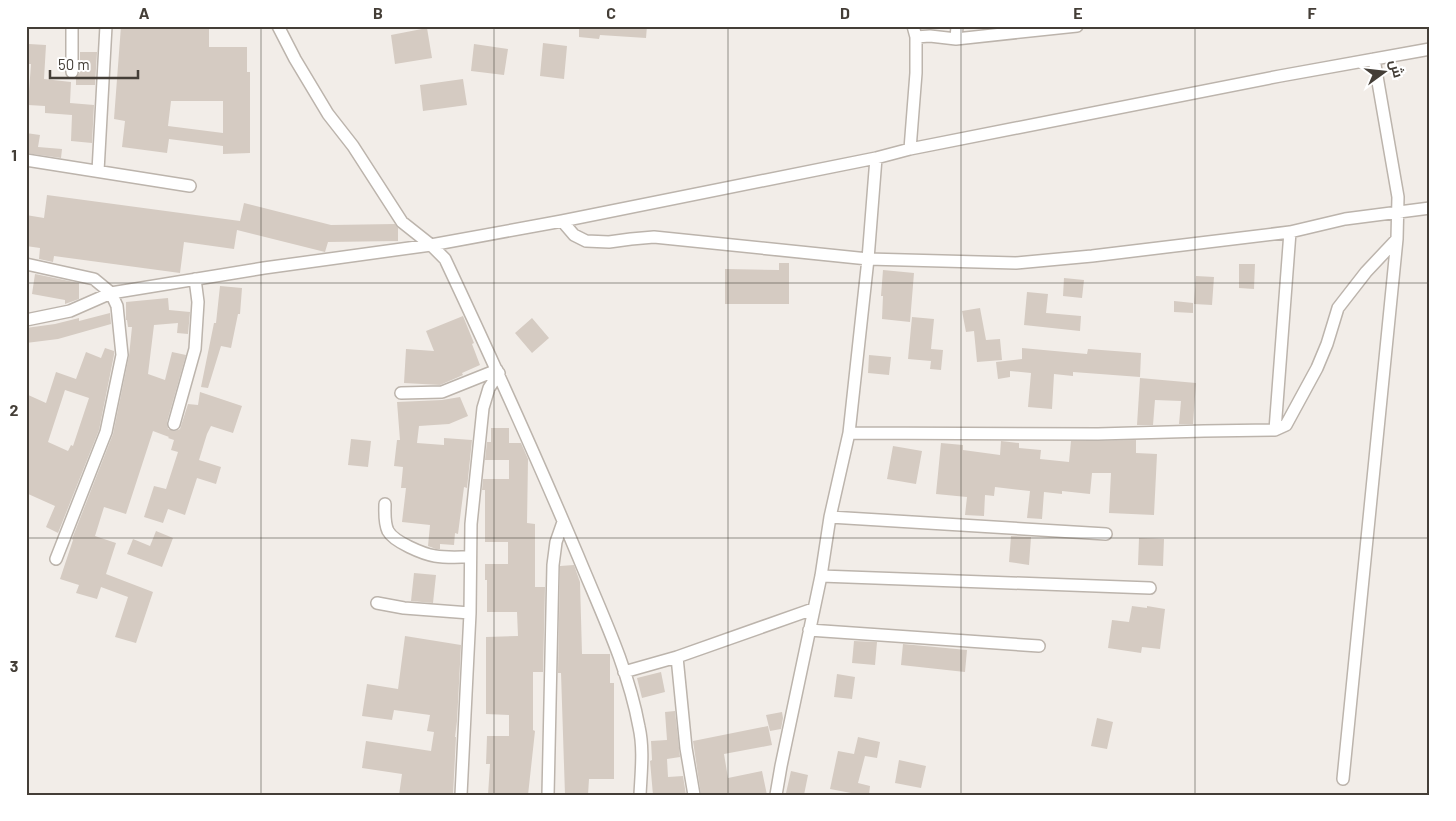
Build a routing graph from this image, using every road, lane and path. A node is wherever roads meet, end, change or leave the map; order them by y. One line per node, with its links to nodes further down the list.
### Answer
1 (72, 26): 10 (street)
2 (106, 26): 14 (street)
3 (278, 26): 21 (street)
4 (957, 26): 7 (street)
5 (1077, 26): 7 (street)
6 (915, 32): 7 (street); 11 (street)
7 (956, 39)
8 (1430, 49): 9 (street)
9 (1374, 59): 11 (street); 17 (street)
10 (72, 72)
11 (910, 149): 12 (street)
12 (876, 158): 18 (street); 22 (street)
13 (26, 160): 14 (street)
14 (98, 171): 15 (street)
15 (190, 186)
16 (1430, 208): 17 (street)
17 (1398, 211): 19 (street); 20 (street)
18 (562, 221): 21 (street); 22 (street)
19 (1290, 232): 22 (street); 30 (street)
20 (1397, 239): 30 (street); 47 (street)
21 (431, 245): 24 (street); 27 (street)
22 (868, 260): 31 (street)
23 (26, 264): 25 (street)
24 (195, 279): 25 (street); 29 (street)
25 (111, 293): 26 (street); 37 (street)
26 (26, 320)
27 (498, 372): 28 (street); 34 (street); 36 (street)
28 (401, 393)
29 (174, 424)
30 (1275, 430): 31 (street)
31 (849, 433): 33 (street)
32 (385, 504): 36 (street)
33 (830, 517): 35 (street); 38 (street)
34 (563, 522): 46 (street); 49 (street)
35 (1106, 534)
36 (470, 557): 42 (street)
37 (56, 559)
38 (820, 576): 39 (street); 41 (street)
39 (1150, 588)
40 (377, 603): 42 (street)
41 (813, 609): 43 (street); 45 (street)
42 (470, 613): 48 (street)
43 (809, 630): 44 (street); 52 (street)
44 (1039, 646)
45 (677, 656): 46 (street); 51 (street)
46 (624, 672): 50 (street)
47 (1343, 779)
48 (461, 795)
49 (548, 795)
50 (640, 795)
51 (694, 795)
52 (776, 795)

